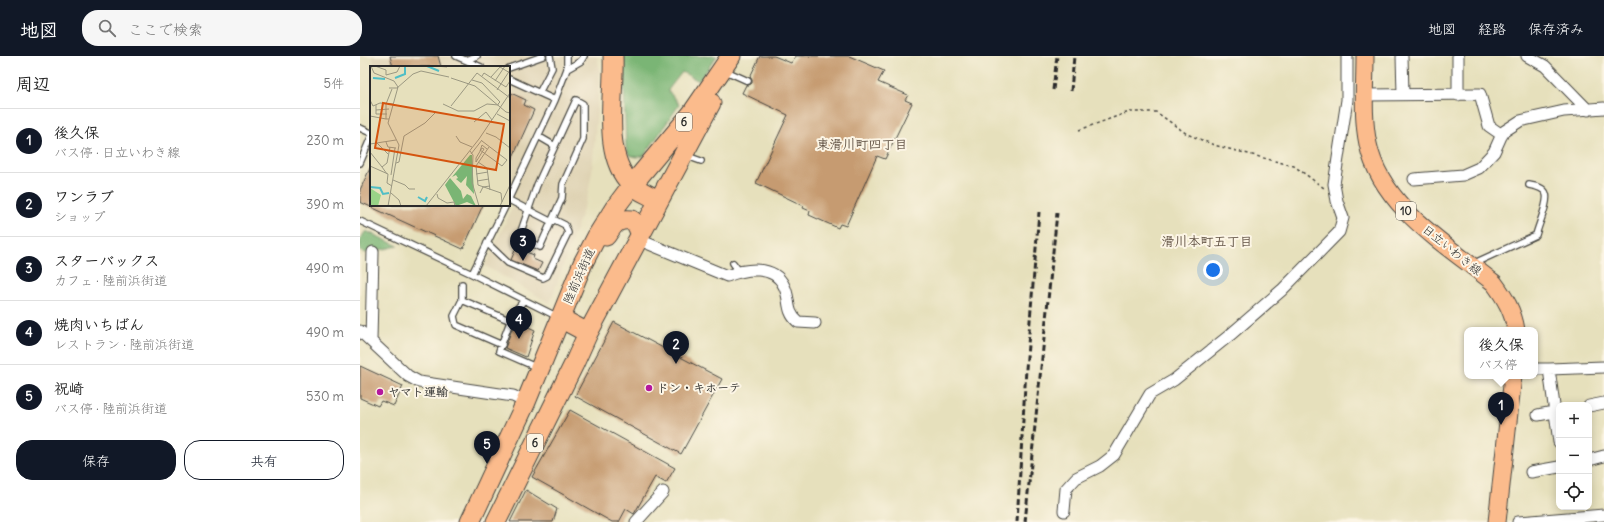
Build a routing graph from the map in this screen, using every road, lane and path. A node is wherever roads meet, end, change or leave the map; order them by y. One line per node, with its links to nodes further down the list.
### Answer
1 (456, 56): 13 (lane)
2 (477, 56): 13 (lane)
3 (543, 56): 16 (lane)
4 (550, 56): 20 (lane)
5 (567, 56): 17 (lane)
6 (584, 56): 17 (lane)
7 (612, 56): 38 (highway)
8 (1347, 56): 41 (street)
9 (1365, 56): 22 (main road, 日立いわき線 / 10)
10 (1402, 56): 21 (street)
11 (1458, 56): 23 (street)
12 (1527, 56): 26 (street)
13 (466, 60): 15 (lane)
14 (732, 61): 19 (lane); 34 (highway, 6); 38 (highway, 陸前浜街道 / 6)
15 (479, 66)
16 (510, 68)
17 (567, 69): 24 (lane)
18 (510, 79): 20 (lane)
19 (748, 81)
20 (540, 93): 24 (lane)
21 (1403, 94): 22 (street); 23 (street)
22 (1366, 95): 52 (main road, 日立いわき線 / 10)
23 (1458, 95): 30 (street)
24 (555, 100): 31 (lane)
25 (1604, 108): 26 (street)
26 (1588, 110): 30 (street)
27 (360, 128): 29 (lane)
28 (1079, 130): 41 (path)
29 (370, 133)
30 (1502, 135): 37 (street)
31 (538, 136): 33 (lane); 40 (lane)
32 (370, 139): 36 (lane)
33 (555, 146): 45 (lane); 46 (lane)
34 (683, 154): 35 (lane); 43 (highway, 6)
35 (701, 161)
36 (360, 163)
37 (1414, 178)
38 (632, 185): 43 (highway); 51 (highway, 陸前浜街道 / 6)
39 (1529, 185): 52 (lane)
40 (510, 197)
41 (1336, 198): 82 (street)
42 (510, 200): 45 (lane)
43 (658, 200): 48 (highway, 6)
44 (506, 206): 49 (lane)
45 (529, 210): 46 (lane); 46 (lane)
46 (553, 220): 49 (lane)
47 (360, 221): 53 (lane)
48 (639, 236): 51 (highway); 59 (street); 62 (highway, 6)
49 (487, 243): 53 (lane)
50 (374, 252): 63 (street)
51 (583, 263): 57 (highway, 陸前浜街道 / 6)
52 (1474, 268): 60 (main road, 日立いわき線 / 10)
53 (472, 274): 56 (lane)
54 (462, 284): 55 (lane)
55 (462, 300): 58 (lane); 64 (lane)
56 (524, 300): 57 (lane); 58 (lane)
57 (560, 318): 62 (highway); 67 (highway, 陸前浜街道 / 6)
58 (511, 321): 64 (lane)
59 (816, 323)
60 (1515, 327)
61 (360, 331): 63 (street)
62 (588, 333): 65 (highway, 6)
63 (371, 341): 71 (street)
64 (502, 345): 67 (lane)
65 (574, 364): 71 (highway); 86 (highway, 6)
66 (1604, 367): 69 (street)
67 (540, 368): 71 (highway, 陸前浜街道 / 6)
68 (1538, 369): 69 (street)
69 (1549, 369): 74 (street)
70 (1514, 379): 88 (main road)
71 (526, 402): 85 (highway, 陸前浜街道 / 6)
72 (1604, 403): 73 (street)
73 (1592, 405)
74 (1556, 406)
75 (1556, 411): 76 (street)
76 (1538, 415)
77 (1604, 456): 78 (street)
78 (1592, 459)
79 (1556, 468): 80 (street)
80 (1531, 472)
81 (663, 492): 87 (street)
82 (1064, 511)
83 (1568, 515): 84 (street); 89 (street)
84 (1604, 515)
85 (470, 522)
86 (496, 522)
87 (636, 522)
88 (1497, 522)
89 (1518, 522)

